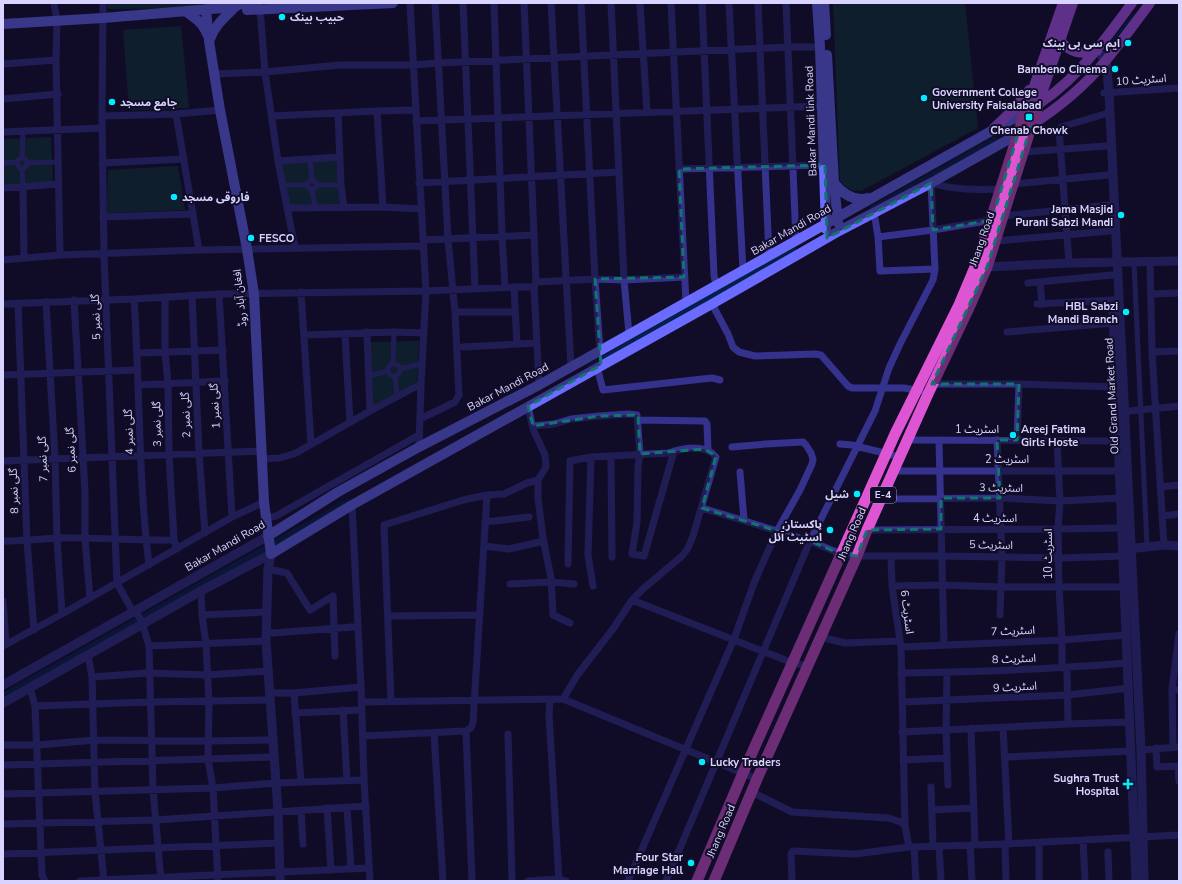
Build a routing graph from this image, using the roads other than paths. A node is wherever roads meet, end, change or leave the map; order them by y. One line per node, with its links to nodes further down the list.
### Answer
1 (54, 3): 29 (street)
2 (103, 3): 28 (street, گلی نمبر 5)
3 (393, 3): 25 (main road)
4 (410, 3): 51 (street)
5 (435, 3): 49 (street)
6 (463, 3): 47 (street)
7 (494, 3): 46 (street)
8 (524, 3): 44 (street)
9 (551, 3): 43 (street)
10 (581, 3): 42 (street)
11 (611, 3): 41 (street)
12 (640, 3): 40 (street)
13 (670, 3): 39 (street)
14 (702, 3): 37 (street)
15 (729, 3): 36 (street)
16 (758, 3): 35 (street)
17 (786, 3): 33 (street)
18 (817, 3): 34 (main road, Bakar Mandi link Road)
19 (824, 3): 122 (main road, Bakar Mandi link Road)
20 (1063, 3): 54 (main road)
21 (1073, 3): 31 (main road)
22 (1132, 3): 38 (main road)
23 (1150, 3): 48 (main road)
24 (239, 6): 25 (main road); 26 (main road); 32 (main road)
25 (254, 6): 52 (street)
26 (203, 7): 27 (main road); 32 (main road)
27 (185, 11): 28 (main road); 32 (main road)
28 (104, 18): 29 (main road); 76 (street, گلی نمبر 5)
29 (58, 20): 30 (main road); 45 (street)
30 (3, 24)
31 (1060, 40): 38 (main road); 59 (main road)
32 (209, 41): 53 (main road, افغان آباد روڈ)
33 (788, 47): 34 (street); 35 (street); 61 (street)
34 (820, 47): 60 (main road, Bakar Mandi link Road)
35 (760, 48): 36 (street); 62 (street)
36 (731, 50): 37 (street); 63 (street)
37 (704, 51): 39 (street); 67 (street)
38 (1096, 51): 48 (street, Old Grand Market Road); 59 (main road)
39 (673, 52): 40 (street); 68 (street)
40 (643, 53): 41 (street); 69 (street)
41 (613, 55): 42 (street); 72 (street)
42 (584, 56): 43 (street); 74 (street)
43 (554, 58): 44 (street); 78 (street)
44 (526, 59): 46 (street); 79 (street)
45 (56, 60): 50 (street); 57 (street)
46 (496, 60): 47 (street); 80 (street)
47 (465, 62): 49 (street); 81 (street)
48 (1104, 62): 56 (street, Old Grand Market Road); 84 (main road)
49 (438, 63): 51 (street); 82 (street)
50 (3, 64)
51 (413, 65): 52 (street); 66 (street)
52 (265, 72): 53 (street); 77 (street)
53 (215, 74): 64 (main road, افغان آباد روڈ)
54 (1036, 78): 70 (main road); 86 (main road)
55 (1179, 88): 56 (street, اسٹریٹ 10)
56 (1107, 93): 75 (street, Old Grand Market Road); 171 (street, Old Grand Market Road)
57 (58, 94): 58 (street); 87 (street)
58 (3, 99)
59 (1038, 105): 70 (main road); 84 (highway, Jhang Road / E-4)
60 (822, 106): 61 (street); 104 (main road, Bakar Mandi link Road)
61 (790, 107): 62 (street); 106 (street)
62 (763, 108): 63 (street); 105 (street)
63 (734, 109): 67 (street); 109 (street)
64 (220, 110): 73 (street); 163 (main road, افغان آباد روڈ)
65 (377, 110): 66 (street); 71 (street); 139 (street)
66 (415, 110): 83 (street)
67 (707, 110): 68 (street); 108 (street)
68 (676, 111): 69 (street); 110 (street)
69 (647, 112): 72 (street)
70 (1025, 112): 86 (main road, Bakar Mandi Road); 90 (highway, Jhang Road / E-4)
71 (338, 113): 77 (street); 95 (street)
72 (616, 113): 74 (street); 111 (street)
73 (176, 114): 76 (street); 96 (street)
74 (587, 114): 78 (street); 112 (street)
75 (1105, 114): 91 (street, Old Grand Market Road); 92 (street)
76 (102, 116): 85 (street, گلی نمبر 5)
77 (272, 116): 98 (street)
78 (557, 116): 79 (street); 113 (street)
79 (529, 117): 80 (street); 115 (street)
80 (498, 118): 81 (street); 116 (street)
81 (468, 119): 82 (street); 119 (street)
82 (441, 120): 83 (street); 120 (street)
83 (416, 121): 121 (street)
84 (1031, 126): 90 (main road); 93 (highway, Jhang Road / E-4)
85 (102, 128): 87 (street); 103 (street, گلی نمبر 5)
86 (994, 128): 134 (main road, Bakar Mandi Road)
87 (58, 130): 88 (street); 100 (street)
88 (23, 131): 89 (street); 94 (street)
89 (3, 132)
90 (1018, 134): 123 (main road, Bakar Mandi Road); 132 (highway, Jhang Road / E-4)
91 (1106, 146): 92 (street); 114 (street, Old Grand Market Road)
92 (1061, 149): 93 (street); 117 (street)
93 (1023, 152): 125 (highway, Jhang Road / E-4)
94 (22, 157): 99 (street); 102 (street)
95 (340, 157): 97 (street); 129 (street)
96 (184, 159): 103 (street); 143 (street)
97 (310, 159): 98 (street); 118 (street)
98 (278, 161): 126 (street)
99 (17, 162): 101 (street); 107 (street)
100 (59, 162): 102 (street); 124 (street)
101 (3, 163)
102 (28, 163): 107 (street)
103 (102, 163): 144 (street, گلی نمبر 5)
104 (825, 165): 106 (street); 148 (main road, Bakar Mandi link Road)
105 (765, 166): 106 (street); 109 (street); 167 (street)
106 (793, 166): 159 (street)
107 (22, 168): 131 (street)
108 (710, 168): 109 (street); 110 (street); 186 (street)
109 (737, 168): 177 (street)
110 (679, 169): 179 (street)
111 (619, 172): 112 (street); 181 (street)
112 (590, 173): 113 (street); 180 (street)
113 (560, 175): 115 (street); 182 (street)
114 (1108, 175): 117 (street); 135 (street, Old Grand Market Road)
115 (531, 176): 116 (street); 153 (street)
116 (500, 178): 119 (street); 154 (street)
117 (1063, 179): 125 (street); 141 (street)
118 (312, 180): 127 (street); 128 (street)
119 (470, 180): 120 (street); 155 (street)
120 (444, 181): 121 (street); 158 (street)
121 (419, 183): 140 (street)
122 (834, 183): 134 (main road); 146 (main road, Bakar Mandi link Road)
123 (931, 183): 132 (street); 142 (main road, Bakar Mandi Road); 149 (street)
124 (59, 184): 131 (street); 166 (street)
125 (1013, 184): 145 (highway, Jhang Road / E-4)
126 (282, 185): 127 (street); 137 (street)
127 (307, 185): 133 (street)
128 (317, 185): 129 (street); 133 (street)
129 (341, 185): 138 (street)
130 (3, 188): 131 (street)
131 (23, 188): 168 (street)
132 (1001, 189): 147 (highway, Jhang Road / E-4)
133 (312, 190): 136 (street)
134 (874, 196): 146 (main road, Bakar Mandi Road)
135 (1109, 204): 141 (street); 150 (street, Old Grand Market Road)
136 (315, 207): 137 (street); 138 (street)
137 (287, 208): 162 (street)
138 (344, 208): 139 (street)
139 (383, 208): 140 (street)
140 (421, 209): 161 (street)
141 (1065, 209): 145 (street); 152 (street)
142 (874, 212): 151 (main road, Bakar Mandi Road); 157 (street)
143 (192, 214): 144 (street); 164 (street)
144 (103, 216): 165 (street, گلی نمبر 5)
145 (1004, 216): 160 (highway, Jhang Road / E-4)
146 (838, 217): 148 (main road, Bakar Mandi Road); 151 (main road, Bakar Mandi link Road)
147 (992, 220): 149 (street); 254 (highway, Jhang Road / E-4)
148 (826, 223): 156 (main road, Bakar Mandi link Road); 159 (main road, Bakar Mandi Road)
149 (933, 230): 157 (street); 176 (street)
150 (1110, 230): 152 (street); 171 (street, Old Grand Market Road)
151 (839, 231): 156 (main road, Bakar Mandi Road)
152 (1067, 234): 160 (street); 173 (street)
153 (533, 235): 154 (street); 185 (street)
154 (502, 236): 155 (street); 187 (street)
155 (472, 238): 158 (street); 189 (street)
156 (827, 238): 207 (main road, Bakar Mandi Road)
157 (878, 238): 176 (street)
158 (448, 239): 161 (street); 190 (street)
159 (796, 241): 167 (main road, Bakar Mandi Road)
160 (996, 241): 175 (highway, Jhang Road / E-4)
161 (423, 243): 162 (street); 191 (street)
162 (295, 248): 163 (street)
163 (247, 249): 164 (street); 195 (main road, افغان آباد روڈ)
164 (199, 250): 165 (street)
165 (104, 254): 166 (street); 199 (street, گلی نمبر 5)
166 (60, 255): 168 (street)
167 (770, 256): 177 (main road, Bakar Mandi Road)
168 (24, 258): 169 (street)
169 (3, 260)
170 (1179, 261): 172 (street)
171 (1114, 262): 173 (street); 174 (street); 178 (street, Old Grand Market Road); 261 (street, Old Grand Market Road)
172 (1150, 262): 174 (street); 196 (street)
173 (1069, 263): 175 (street)
174 (1134, 263): 259 (street)
175 (987, 267): 254 (highway, Jhang Road / E-4)
176 (935, 269): 253 (street)
177 (743, 271): 186 (main road, Bakar Mandi Road)
178 (1112, 275): 183 (street); 202 (street, Old Grand Market Road)
179 (684, 277): 181 (street); 204 (street)
180 (595, 279): 181 (street); 182 (street); 223 (street)
181 (624, 280): 216 (street)
182 (566, 281): 185 (street); 232 (street)
183 (1040, 282): 184 (street); 202 (street)
184 (1028, 283)
185 (535, 285): 188 (street); 219 (street)
186 (716, 286): 204 (main road, Bakar Mandi Road)
187 (505, 287): 188 (street); 189 (street)
188 (514, 287): 209 (street)
189 (475, 288): 190 (street)
190 (454, 289): 191 (street); 208 (street)
191 (426, 291): 192 (street); 215 (street)
192 (301, 292): 195 (street); 217 (street)
193 (1179, 293): 196 (street)
194 (219, 294): 195 (street); 197 (street); 222 (street, گلی نمبر 1)
195 (254, 294): 286 (main road, افغان آباد روڈ)
196 (1152, 294): 228 (street)
197 (192, 296): 198 (street); 226 (street, گلی نمبر 2)
198 (165, 297): 200 (street); 224 (street, گلی نمبر 3)
199 (106, 299): 200 (street); 201 (street); 235 (street, گلی نمبر 5)
200 (134, 299): 229 (street, گلی نمبر 4)
201 (74, 300): 203 (street); 237 (street, گلی نمبر 6)
202 (1113, 300): 210 (street, Old Grand Market Road)
203 (46, 302): 205 (street); 239 (street, گلی نمبر 7)
204 (686, 302): 216 (main road, Bakar Mandi Road)
205 (18, 303): 206 (street); 240 (street, گلی نمبر 8)
206 (3, 304)
207 (712, 304): 227 (main road, Bakar Mandi Road); 253 (street)
208 (455, 312): 209 (street); 262 (street)
209 (515, 312): 220 (street)
210 (1114, 323): 213 (street); 252 (street, Old Grand Market Road)
211 (367, 332): 212 (street); 214 (street); 242 (street)
212 (394, 332): 215 (street); 230 (street)
213 (1007, 332)
214 (345, 334): 217 (street); 264 (street)
215 (424, 334): 231 (street)
216 (629, 334): 218 (main road, Bakar Mandi Road)
217 (304, 335): 273 (street)
218 (619, 340): 223 (main road, Bakar Mandi Road); 227 (main road)
219 (537, 343): 220 (street); 251 (street)
220 (517, 344): 221 (street)
221 (463, 347)
222 (223, 350): 226 (street); 245 (street, گلی نمبر 1)
223 (600, 350): 232 (main road, Bakar Mandi Road)
224 (165, 351): 226 (street); 229 (street); 247 (street, گلی نمبر 3)
225 (1179, 351): 228 (street)
226 (194, 352): 246 (street, گلی نمبر 2)
227 (626, 352): 233 (main road, Bakar Mandi Road)
228 (1152, 352): 258 (street)
229 (138, 353): 236 (street, گلی نمبر 4)
230 (393, 363): 234 (street); 238 (street)
231 (423, 363): 234 (street); 248 (street)
232 (571, 366): 251 (main road, Bakar Mandi Road)
233 (597, 367): 244 (street); 256 (main road, Bakar Mandi Road)
234 (400, 369): 243 (street)
235 (109, 370): 236 (street); 237 (street); 289 (street, گلی نمبر 5)
236 (137, 370): 250 (street, گلی نمبر 4)
237 (78, 371): 239 (street); 288 (street, گلی نمبر 6)
238 (388, 371): 242 (street); 243 (street)
239 (50, 373): 240 (street); 292 (street, گلی نمبر 7)
240 (21, 374): 241 (street); 294 (street, گلی نمبر 8)
241 (3, 375)
242 (368, 376): 260 (street)
243 (395, 376): 255 (street)
244 (720, 380)
245 (225, 381): 246 (street); 280 (street, گلی نمبر 1)
246 (196, 383): 247 (street); 281 (street, گلی نمبر 2)
247 (168, 384): 250 (street); 283 (street, گلی نمبر 3)
248 (421, 384): 255 (street); 262 (street)
249 (1019, 384): 252 (street); 254 (street); 270 (street)
250 (138, 385): 285 (street, گلی نمبر 4)
251 (539, 385): 275 (main road, Bakar Mandi Road)
252 (1116, 387): 261 (street, Old Grand Market Road)
253 (883, 388): 254 (street); 276 (street)
254 (926, 389): 267 (highway, Jhang Road / E-4); 282 (highway, Jhang Road / E-4)
255 (397, 396): 260 (street)
256 (528, 406): 265 (street); 311 (main road, Bakar Mandi Road)
257 (1179, 406): 258 (street)
258 (1155, 408): 259 (street); 303 (street)
259 (1140, 410): 261 (street); 340 (street)
260 (370, 411): 264 (street)
261 (1121, 412): 272 (street, Old Grand Market Road); 343 (street, Old Grand Market Road)
262 (420, 419): 266 (street)
263 (638, 420): 265 (street); 278 (street); 284 (street)
264 (350, 422): 273 (street)
265 (533, 426): 301 (street)
266 (420, 436): 275 (street); 317 (street)
267 (907, 440): 268 (street, اسٹریٹ 1); 291 (highway, Jhang Road / E-4)
268 (940, 440): 269 (street, اسٹریٹ 1); 295 (street)
269 (997, 440): 270 (street, اسٹریٹ 1); 296 (street)
270 (1017, 440): 271 (street, اسٹریٹ 1)
271 (1058, 440): 272 (street, اسٹریٹ 1); 297 (street, اسٹریٹ 10)
272 (1119, 441): 299 (street, Old Grand Market Road)
273 (311, 443): 286 (street)
274 (840, 444): 276 (street)
275 (419, 447): 320 (main road, Bakar Mandi Road)
276 (857, 447): 282 (street); 336 (street)
277 (732, 448): 326 (street)
278 (708, 450): 279 (street); 312 (street)
279 (674, 451): 284 (street); 284 (street)
280 (228, 452): 281 (street); 286 (street); 315 (street, گلی نمبر 1)
281 (199, 453): 283 (street); 327 (street, گلی نمبر 2)
282 (887, 453): 291 (street); 344 (highway, Jhang Road / E-4)
283 (169, 454): 285 (street); 331 (street, گلی نمبر 3)
284 (640, 454): 287 (street)
285 (141, 455): 289 (street); 334 (street, گلی نمبر 4)
286 (261, 455): 310 (main road, افغان آباد روڈ)
287 (611, 456): 290 (street); 348 (street)
288 (82, 457): 289 (street); 292 (street); 329 (street, گلی نمبر 6)
289 (112, 457): 330 (street, گلی نمبر 5)
290 (591, 457): 351 (street); 359 (street)
291 (900, 457): 298 (highway, Jhang Road / E-4)
292 (54, 459): 294 (street); 328 (street, گلی نمبر 7)
293 (3, 460): 294 (street)
294 (24, 460): 333 (street, گلی نمبر 8)
295 (940, 470): 296 (street, اسٹریٹ 2); 298 (street, اسٹریٹ 2); 305 (street)
296 (998, 470): 297 (street, اسٹریٹ 2); 306 (street)
297 (1059, 470): 299 (street, اسٹریٹ 2); 309 (street, اسٹریٹ 10)
298 (894, 471): 308 (highway, Jhang Road / E-4)
299 (1120, 471): 307 (street, Old Grand Market Road)
300 (740, 472): 318 (street)
301 (538, 480): 304 (street); 335 (street)
302 (1179, 485): 303 (street)
303 (1160, 487): 314 (street)
304 (487, 495): 319 (street); 373 (street)
305 (941, 498): 306 (street, اسٹریٹ 3); 308 (street, اسٹریٹ 3); 322 (street)
306 (1000, 498): 309 (street, اسٹریٹ 3); 323 (street)
307 (1121, 498): 309 (street, اسٹریٹ 3); 321 (street, Old Grand Market Road)
308 (881, 499): 325 (highway, Jhang Road / E-4)
309 (1060, 501): 324 (street, اسٹریٹ 10)
310 (264, 502): 315 (street); 317 (main road, افغان آباد روڈ)
311 (352, 505): 338 (main road, Bakar Mandi Road); 405 (street)
312 (702, 508): 318 (street, اسٹریٹ 5); 366 (street)
313 (1179, 514): 314 (street)
314 (1162, 516): 337 (street)
315 (232, 517): 327 (street)
316 (529, 517): 319 (street)
317 (266, 518): 320 (main road); 338 (main road, افغان آباد روڈ)
318 (744, 520): 326 (street, اسٹریٹ 5)
319 (485, 522): 339 (street)
320 (286, 525): 338 (main road, Bakar Mandi Road)
321 (1122, 528): 324 (street, اسٹریٹ 4); 343 (street, Old Grand Market Road)
322 (942, 529): 323 (street, اسٹریٹ 4); 325 (street, اسٹریٹ 4); 347 (street)
323 (1001, 529): 324 (street, اسٹریٹ 4); 349 (street)
324 (1058, 529): 350 (street, اسٹریٹ 10)
325 (867, 530): 345 (highway, Jhang Road / E-4)
326 (777, 531): 336 (street, اسٹریٹ 5); 383 (street)
327 (205, 533): 342 (street)
328 (57, 538): 329 (street); 333 (street); 369 (street, گلی نمبر 7)
329 (86, 538): 330 (street); 365 (street, گلی نمبر 6)
330 (115, 539): 334 (street); 355 (street, گلی نمبر 5)
331 (174, 540): 334 (street); 342 (street, گلی نمبر 3)
332 (3, 541): 333 (street)
333 (27, 541): 378 (street, گلی نمبر 8)
334 (146, 541): 352 (street, گلی نمبر 4)
335 (544, 541): 339 (street); 354 (street)
336 (810, 541): 344 (street, اسٹریٹ 5); 391 (street)
337 (1164, 545): 340 (street); 341 (street)
338 (270, 546): 353 (street); 364 (street, Bakar Mandi Road); 374 (street, Bakar Mandi Road)
339 (484, 546): 371 (street)
340 (1147, 546): 343 (street)
341 (1179, 546)
342 (177, 549): 352 (street)
343 (1126, 552): 350 (street, اسٹریٹ 5); 361 (street, Old Grand Market Road); 445 (street, Old Grand Market Road)
344 (841, 554): 345 (street, اسٹریٹ 5); 394 (highway, Jhang Road / E-4)
345 (857, 556): 346 (street, اسٹریٹ 5); 382 (highway, Jhang Road / E-4)
346 (891, 556): 347 (street, اسٹریٹ 5); 360 (street)
347 (942, 556): 349 (street, اسٹریٹ 5); 358 (street)
348 (612, 557)
349 (1002, 557): 350 (street, اسٹریٹ 5); 362 (street)
350 (1060, 558): 363 (street, اسٹریٹ 10)
351 (568, 564)
352 (149, 565): 355 (street)
353 (268, 569): 368 (street); 377 (street)
354 (551, 582): 356 (street); 357 (street); 375 (street)
355 (117, 583): 365 (street); 374 (street, گلی نمبر 5)
356 (510, 584)
357 (574, 584)
358 (943, 585): 360 (street, اسٹریٹ 6); 362 (street, اسٹریٹ 6); 389 (street)
359 (593, 586)
360 (892, 586): 387 (street, اسٹریٹ 6)
361 (1125, 586): 363 (street, اسٹریٹ 6); 381 (street, Old Grand Market Road)
362 (1000, 587): 363 (street, اسٹریٹ 6); 372 (street)
363 (1059, 587): 384 (street, اسٹریٹ 10)
364 (201, 591): 370 (street); 374 (street, Bakar Mandi Road)
365 (90, 598): 369 (street)
366 (632, 600): 383 (street); 413 (street)
367 (3, 601): 388 (street)
368 (267, 612): 370 (street); 379 (street)
369 (62, 614): 378 (street)
370 (202, 614): 386 (street)
371 (480, 615): 373 (street); 414 (street)
372 (1000, 615)
373 (388, 616): 416 (street)
374 (139, 618): 390 (street, گلی نمبر 5); 392 (street, Bakar Mandi Road); 404 (street, Bakar Mandi Road)
375 (570, 623)
376 (353, 627): 377 (street)
377 (334, 629): 379 (street); 393 (street)
378 (34, 630): 388 (street)
379 (267, 630): 385 (street)
380 (1179, 634): 408 (street)
381 (1127, 635): 384 (street, اسٹریٹ 7); 395 (street, Old Grand Market Road)
382 (820, 637): 387 (street, اسٹریٹ 7); 396 (highway, Jhang Road / E-4)
383 (734, 639): 391 (street); 444 (street)
384 (1062, 640): 389 (street, اسٹریٹ 7); 397 (street, اسٹریٹ 10)
385 (266, 641): 386 (street); 398 (street)
386 (206, 644): 390 (street); 402 (street)
387 (900, 644): 389 (street, اسٹریٹ 7); 401 (street, اسٹریٹ 6)
388 (4, 645)
389 (944, 645)
390 (148, 646): 400 (street, گلی نمبر 5)
391 (764, 651): 394 (street); 453 (street)
392 (88, 655): 403 (street); 406 (street, Bakar Mandi Road)
393 (335, 656)
394 (793, 662): 396 (street); 457 (highway, Jhang Road / E-4)
395 (1128, 663): 397 (street, اسٹریٹ 8); 407 (street, Old Grand Market Road)
396 (807, 666): 458 (highway, Jhang Road / E-4)
397 (1065, 668): 399 (street, اسٹریٹ 8); 410 (street, اسٹریٹ 10)
398 (269, 671): 402 (street); 411 (street)
399 (947, 672): 401 (street, اسٹریٹ 8); 417 (street)
400 (149, 673): 402 (street); 403 (street); 418 (street, گلی نمبر 5)
401 (901, 673): 419 (street, اسٹریٹ 6)
402 (208, 674): 415 (street)
403 (92, 677): 421 (street)
404 (3, 685)
405 (361, 687): 409 (street); 423 (street)
406 (30, 688): 420 (street, Bakar Mandi Road); 422 (street)
407 (1129, 688): 410 (street, اسٹریٹ 9); 426 (street, Old Grand Market Road)
408 (1176, 690): 442 (street)
409 (294, 693): 411 (street); 425 (street)
410 (1068, 695): 417 (street, اسٹریٹ 9); 427 (street, اسٹریٹ 10)
411 (270, 697): 415 (street); 437 (street)
412 (550, 699): 413 (street); 414 (street); 508 (street)
413 (562, 699): 444 (street)
414 (474, 700): 416 (street); 431 (street)
415 (209, 701): 418 (street); 439 (street)
416 (391, 701): 423 (street)
417 (946, 701): 419 (street, اسٹریٹ 9); 430 (street)
418 (149, 702): 421 (street); 438 (street, گلی نمبر 5)
419 (902, 702): 432 (street, اسٹریٹ 6)
420 (3, 703)
421 (92, 705): 422 (street); 436 (street)
422 (35, 706): 441 (street)
423 (361, 706): 424 (street); 435 (street)
424 (343, 710): 425 (street); 459 (street)
425 (296, 713): 462 (street)
426 (1130, 722): 427 (street); 445 (street, Old Grand Market Road)
427 (1068, 724): 428 (street)
428 (1003, 727): 429 (street); 446 (street)
429 (971, 728): 430 (street); 475 (street)
430 (946, 730): 432 (street); 448 (street)
431 (466, 731): 433 (street); 513 (street)
432 (902, 732): 450 (street, اسٹریٹ 6)
433 (434, 733): 435 (street); 512 (street)
434 (508, 734): 514 (street)
435 (363, 736): 460 (street)
436 (95, 740): 438 (street); 441 (street); 452 (street)
437 (274, 740): 439 (street); 447 (street)
438 (151, 741): 439 (street); 451 (street, گلی نمبر 5)
439 (208, 741): 449 (street)
440 (3, 745): 441 (street)
441 (37, 745): 454 (street)
442 (1176, 747): 443 (street)
443 (1156, 748): 445 (street); 456 (street)
444 (686, 750): 453 (street); 516 (street)
445 (1136, 750): 446 (street); 486 (street, Old Grand Market Road)
446 (1005, 757): 491 (street)
447 (274, 758): 449 (street); 463 (street)
448 (947, 758): 450 (street); 464 (street)
449 (208, 759): 451 (street); 466 (street)
450 (903, 760): 484 (street, اسٹریٹ 6)
451 (152, 761): 452 (street); 467 (street, گلی نمبر 5)
452 (95, 762): 454 (street); 468 (street)
453 (716, 762): 457 (street); 517 (street)
454 (37, 764): 455 (street); 470 (street)
455 (3, 765)
456 (1178, 766): 461 (street)
457 (744, 773): 458 (street); 518 (highway, Jhang Road / E-4)
458 (757, 779): 469 (highway, Jhang Road / E-4)
459 (347, 780): 460 (street); 462 (street)
460 (364, 780): 472 (street)
461 (1179, 781)
462 (301, 782): 463 (street)
463 (276, 783): 466 (street); 478 (street)
464 (948, 785)
465 (931, 787): 477 (street)
466 (213, 788): 467 (street); 479 (street)
467 (153, 789): 468 (street); 480 (street, گلی نمبر 5)
468 (95, 792): 470 (street); 481 (street)
469 (752, 792): 484 (street); 519 (highway, Jhang Road / E-4)
470 (38, 793): 471 (street); 482 (street)
471 (3, 794)
472 (366, 806): 473 (street); 501 (street)
473 (346, 807): 474 (street); 502 (street)
474 (327, 808): 476 (street); 503 (street)
475 (974, 808): 477 (street); 492 (street)
476 (301, 810): 478 (street); 490 (street)
477 (932, 810): 494 (street)
478 (278, 811): 479 (street); 488 (street)
479 (214, 815): 480 (street); 493 (street)
480 (155, 820): 481 (street); 495 (street, گلی نمبر 5)
481 (99, 821): 482 (street); 497 (street)
482 (40, 823): 483 (street); 498 (street)
483 (3, 824)
484 (905, 826): 496 (street, اسٹریٹ 6)
485 (1179, 835): 486 (street)
486 (1139, 836): 487 (street); 528 (street); 529 (street)
487 (1083, 840): 489 (street); 526 (street)
488 (279, 843): 493 (street); 504 (street)
489 (1039, 843): 491 (street); 525 (street)
490 (303, 844)
491 (1007, 844): 492 (street); 524 (street)
492 (972, 845): 494 (street); 523 (street)
493 (216, 846): 495 (street); 505 (street)
494 (936, 846): 496 (street); 522 (street)
495 (157, 847): 497 (street); 506 (street, گلی نمبر 5)
496 (911, 847): 520 (street); 521 (street, اسٹریٹ 6)
497 (102, 850): 498 (street); 507 (street)
498 (41, 852): 500 (street); 509 (street)
499 (1108, 852): 527 (street)
500 (3, 854)
501 (369, 868): 502 (street); 511 (street)
502 (351, 869): 503 (street)
503 (331, 870): 504 (street)
504 (280, 876): 505 (street)
505 (218, 878): 506 (street)
506 (160, 879): 507 (street)
507 (104, 880): 510 (street)
508 (561, 880): 515 (street)
509 (45, 881)
510 (80, 881)
511 (370, 881)
512 (443, 881)
513 (472, 881)
514 (512, 881)
515 (528, 881)
516 (628, 881)
517 (666, 881)
518 (697, 881)
519 (714, 881)
520 (792, 881)
521 (916, 881)
522 (941, 881)
523 (972, 881)
524 (1006, 881)
525 (1039, 881)
526 (1085, 881)
527 (1108, 881)
528 (1136, 881)
529 (1144, 881)

